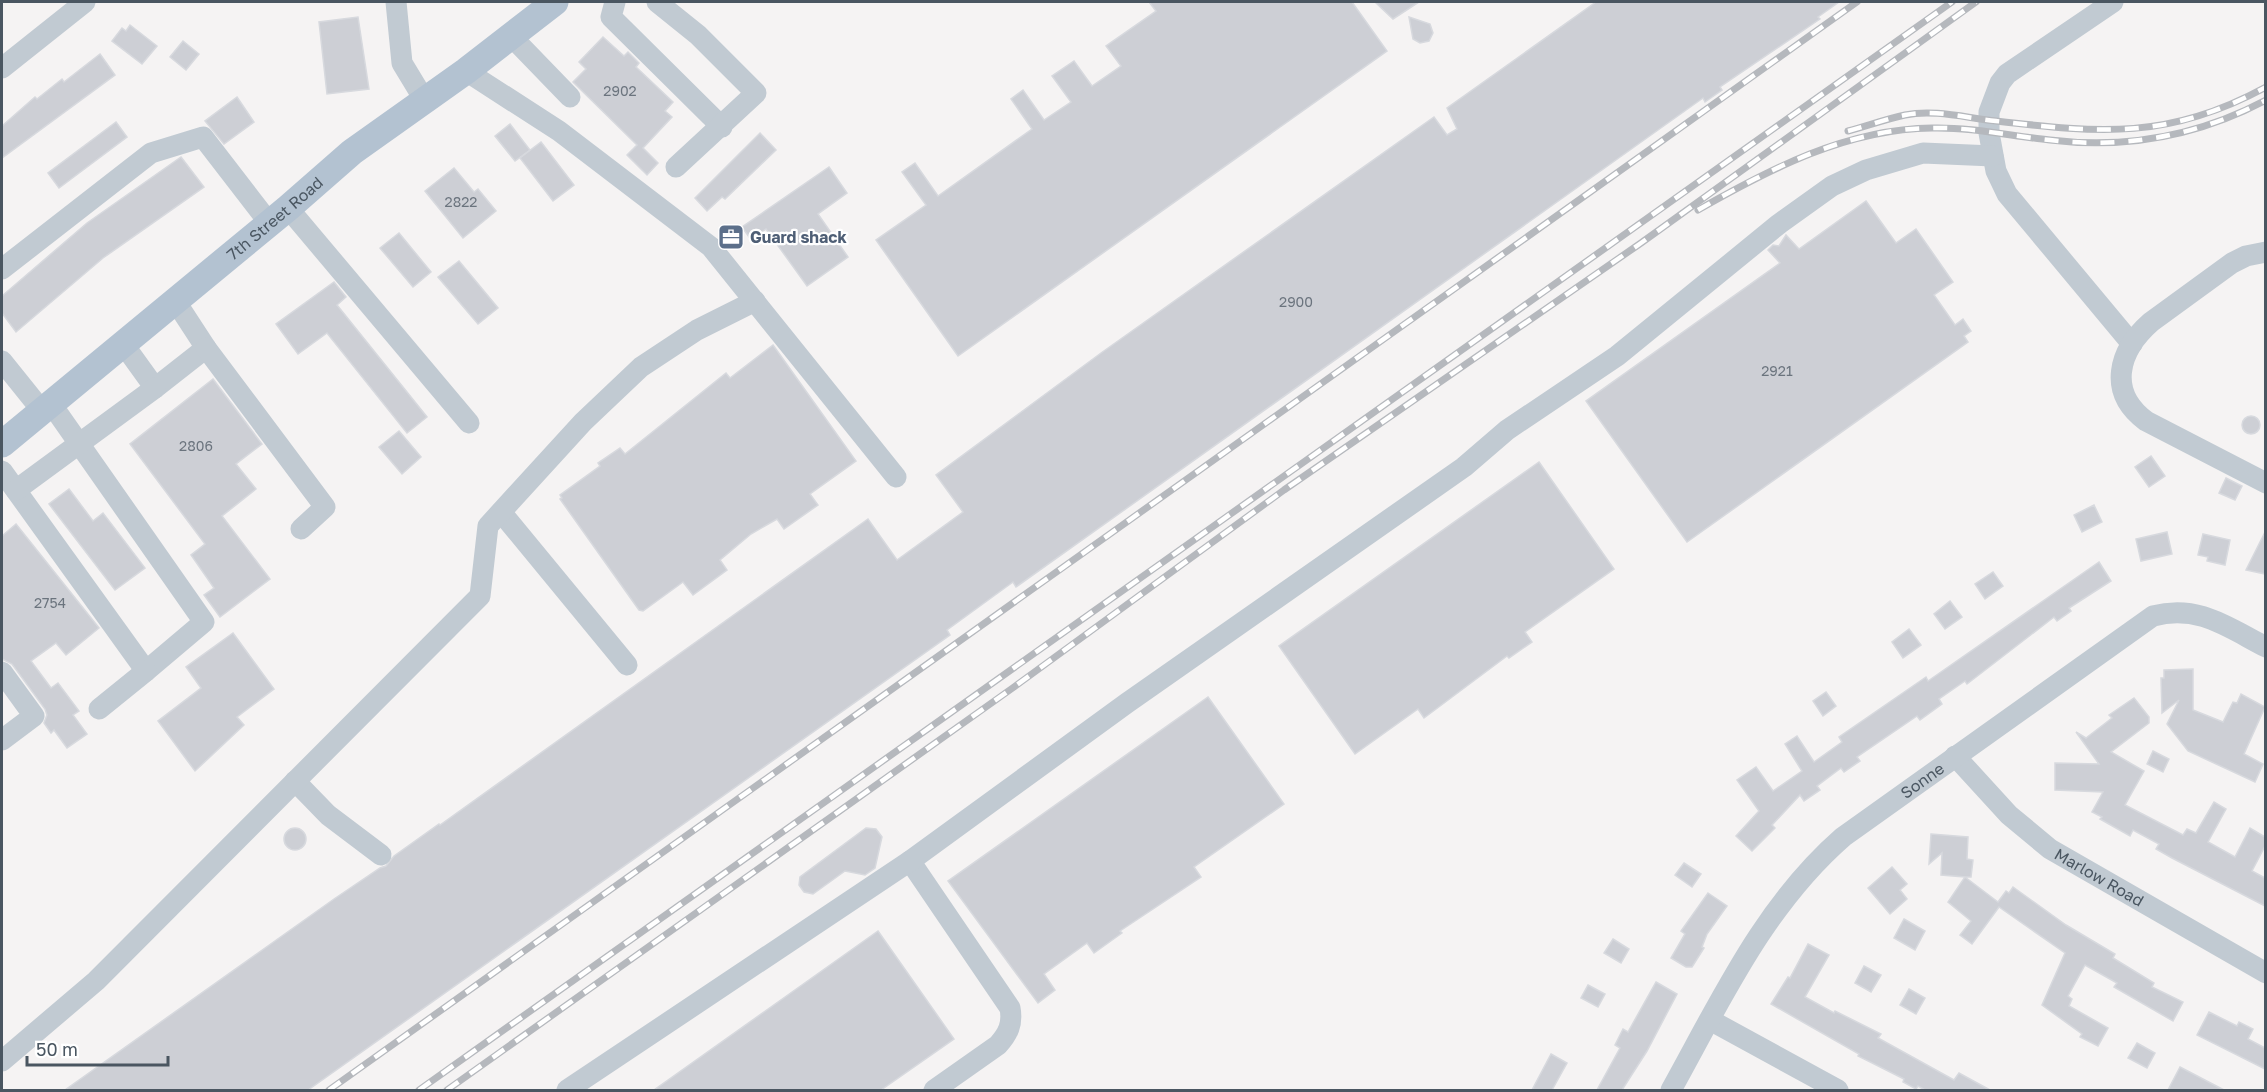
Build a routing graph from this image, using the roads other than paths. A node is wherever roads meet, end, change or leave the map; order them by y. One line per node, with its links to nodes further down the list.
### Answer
1 (85, 2): 8 (street)
2 (396, 2): 11 (street)
3 (555, 2): 7 (main road, 7th Street Road)
4 (615, 2): 12 (street)
5 (657, 2): 12 (street)
6 (2113, 2): 13 (street)
7 (511, 36): 9 (main road, 7th Street Road); 10 (street)
8 (2, 68)
9 (466, 71): 11 (main road, 7th Street Road); 18 (street)
10 (570, 97)
11 (425, 101): 15 (main road, 7th Street Road)
12 (722, 127): 14 (street)
13 (1993, 156): 20 (street); 44 (street)
14 (676, 167)
15 (279, 216): 17 (street); 19 (main road, 7th Street Road); 26 (street)
16 (2265, 252): 20 (street)
17 (2, 269)
18 (755, 301): 30 (street); 33 (street)
19 (176, 302): 21 (main road, 7th Street Road); 22 (street)
20 (2132, 344): 31 (street)
21 (124, 345): 24 (street); 25 (main road, 7th Street Road)
22 (206, 348): 24 (street); 34 (street)
23 (2, 361): 25 (street)
24 (155, 388): 28 (street)
25 (47, 408): 27 (main road, 7th Street Road); 28 (street)
26 (469, 423)
27 (2, 444)
28 (78, 446): 32 (street); 37 (street)
29 (2, 471): 32 (street)
30 (896, 477)
31 (2265, 483)
32 (16, 490): 37 (street)
33 (501, 512): 36 (street); 42 (street)
34 (301, 530)
35 (2265, 647): 41 (street, Sonne)
36 (627, 665)
37 (146, 671): 39 (street)
38 (2, 672): 40 (street)
39 (99, 709)
40 (2, 740)
41 (1955, 756): 45 (street, Marlow Road); 46 (street, Sonne)
42 (295, 781): 43 (street); 47 (street)
43 (381, 855)
44 (910, 861): 48 (street); 49 (street)
45 (2265, 973)
46 (1710, 1020): 50 (street, Sonne); 51 (street)
47 (2, 1061)
48 (567, 1090)
49 (934, 1090)
50 (1671, 1090)
51 (1838, 1090)

